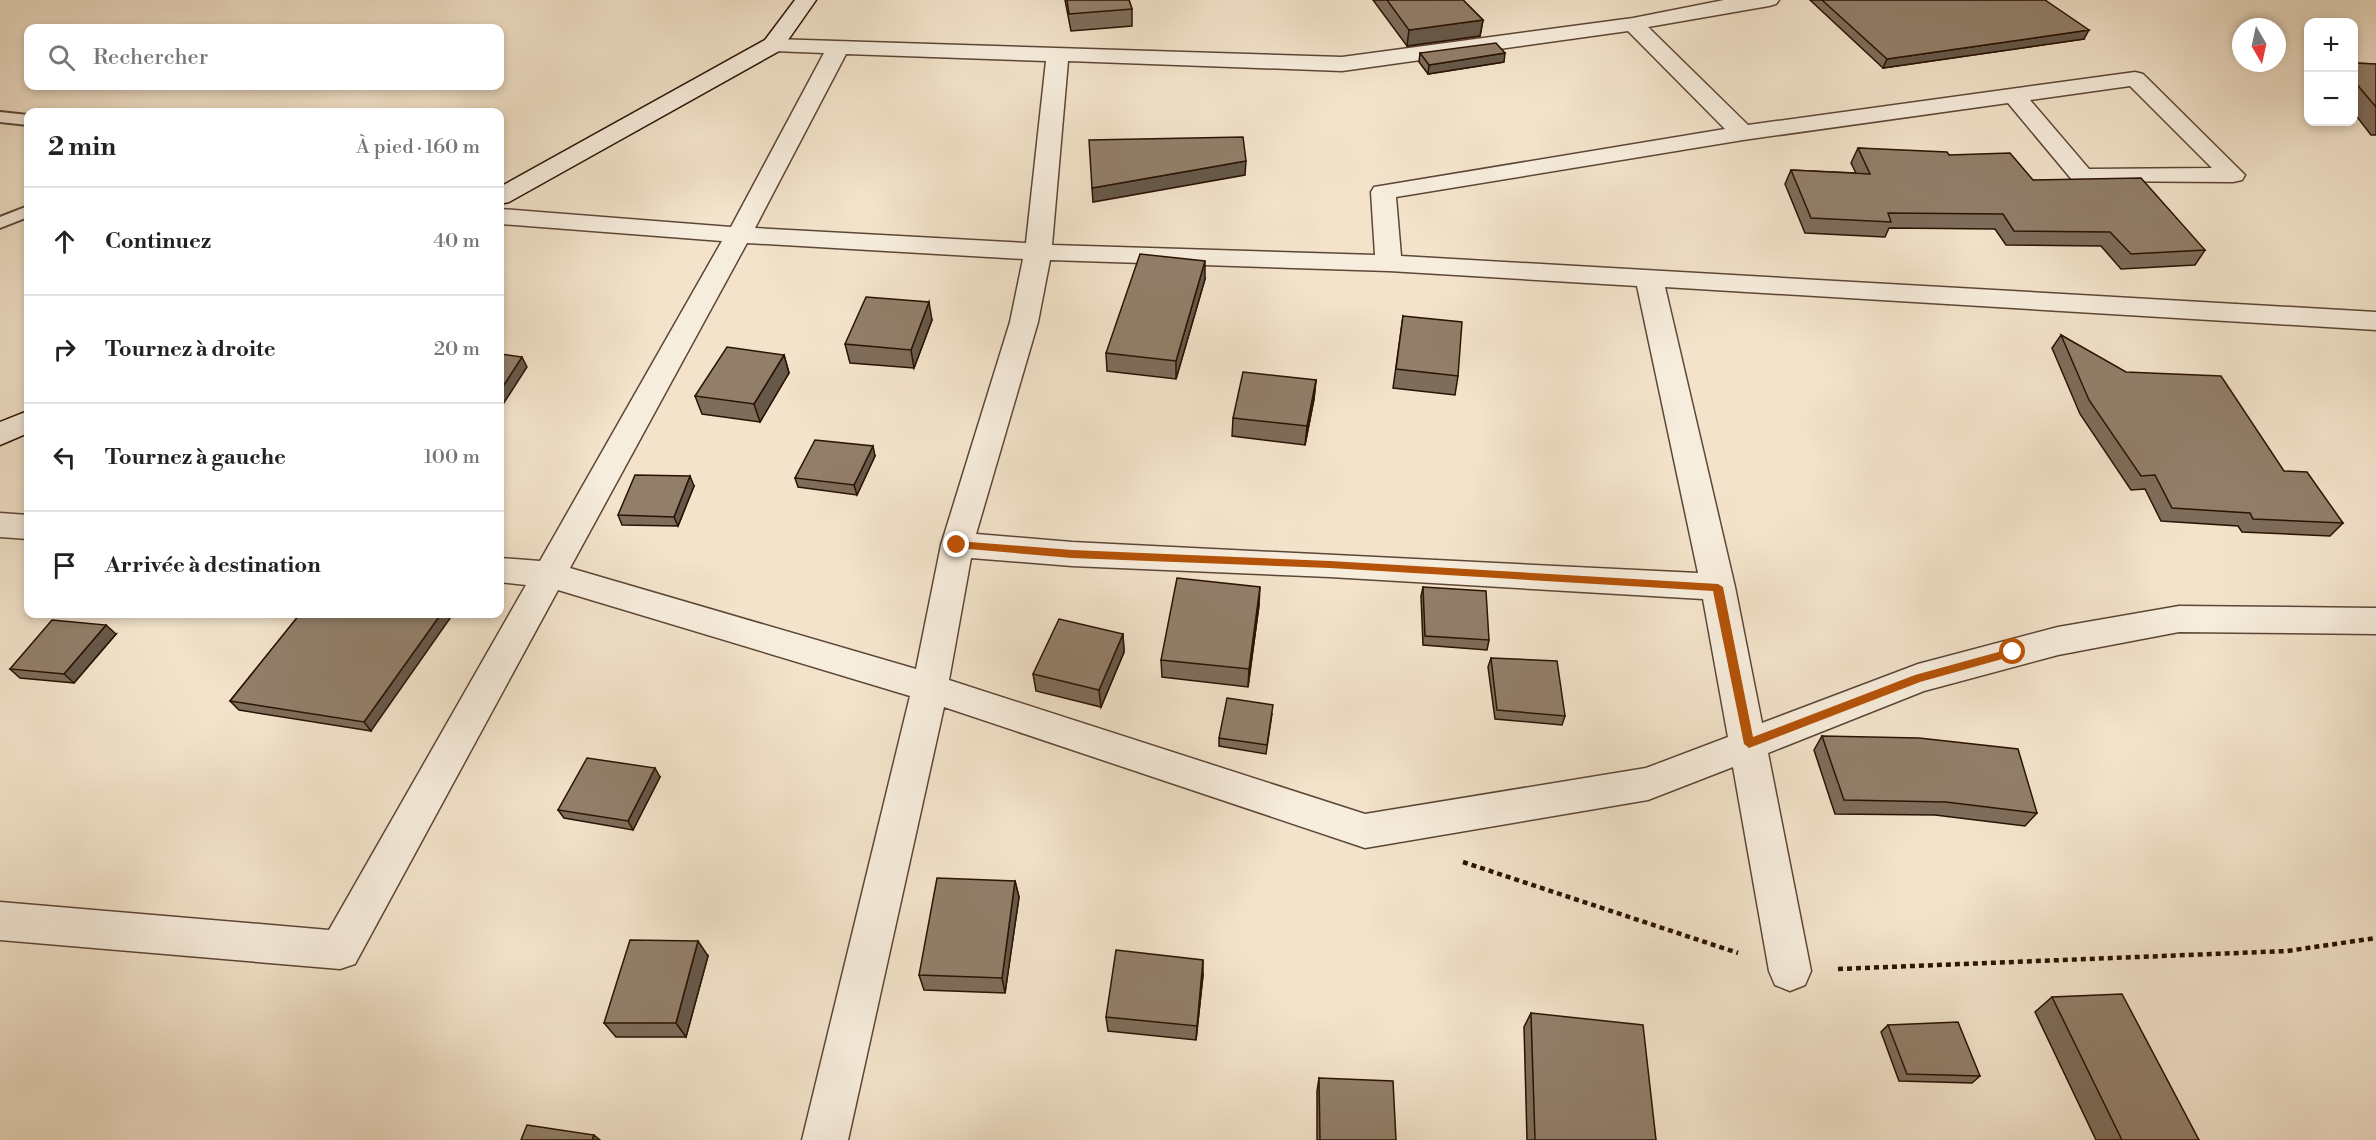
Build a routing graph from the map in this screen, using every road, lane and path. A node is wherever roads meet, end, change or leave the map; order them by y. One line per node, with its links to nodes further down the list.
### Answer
1 (806, 0): 5 (street)
2 (1769, 0): 3 (street)
3 (1722, 3): 4 (street)
4 (1633, 24): 7 (street); 11 (street)
5 (773, 45): 6 (street); 12 (street)
6 (838, 48): 7 (street); 16 (street)
7 (1058, 55): 17 (street)
8 (2015, 97): 8 (street); 11 (street)
9 (0, 117): 10 (lane)
10 (24, 120)
11 (1743, 133): 18 (street)
12 (504, 195)
13 (24, 213): 15 (lane)
14 (504, 216): 16 (street)
15 (0, 223)
16 (739, 235): 17 (street); 27 (street)
17 (1038, 252): 18 (street); 25 (street)
18 (1389, 263): 19 (street)
19 (1649, 278): 20 (street); 28 (street)
20 (2376, 321)
21 (24, 423): 22 (street)
22 (0, 435)
23 (0, 525): 24 (street)
24 (24, 527)
25 (957, 545): 28 (street); 30 (street)
26 (504, 570): 27 (street)
27 (550, 575): 30 (street); 33 (street)
28 (1718, 587): 31 (street)
29 (2376, 621): 31 (street)
30 (930, 688): 31 (street); 36 (street)
31 (1749, 744): 35 (street)
32 (1456, 860): 35 (path)
33 (0, 921)
34 (2376, 938): 35 (path)
35 (1790, 971)
36 (825, 1140)

